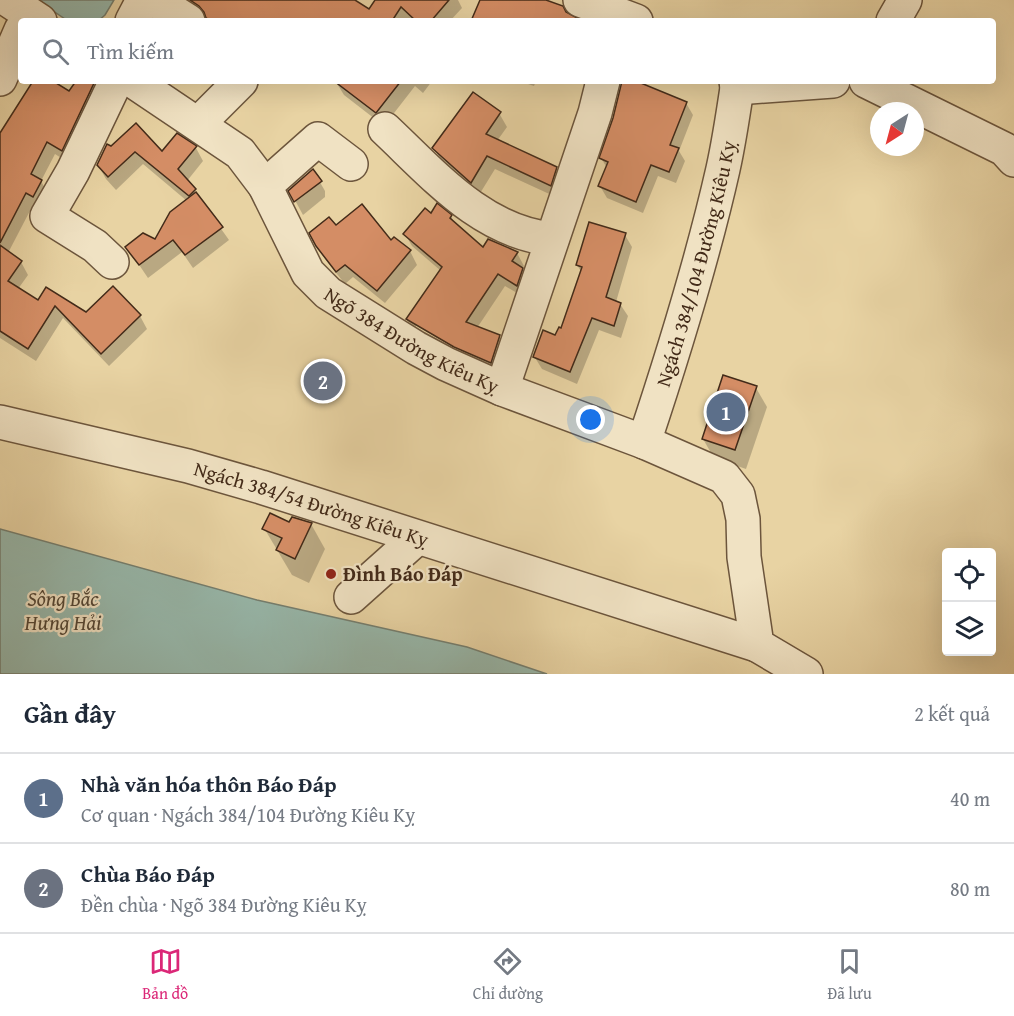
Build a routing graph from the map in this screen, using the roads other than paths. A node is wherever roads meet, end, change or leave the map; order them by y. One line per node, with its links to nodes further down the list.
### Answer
1 (143, 0): 6 (street)
2 (154, 0): 7 (street)
3 (580, 0): 5 (street)
4 (905, 0): 8 (street)
5 (626, 14)
6 (134, 18)
7 (183, 18)
8 (895, 18)
9 (18, 32): 10 (street)
10 (0, 79)
11 (115, 84): 23 (street)
12 (138, 84): 17 (street, Ngõ 384 Đường Kiêu Kỵ)
13 (238, 84): 17 (street)
14 (602, 84): 22 (street, Ngõ 384 Đường Kiêu Kỵ)
15 (737, 84): 26 (street, Ngách 384/104 Đường Kiêu Kỵ)
16 (872, 84): 19 (street)
17 (198, 124): 21 (street, Ngõ 384 Đường Kiêu Kỵ)
18 (385, 129): 22 (street)
19 (1014, 160)
20 (351, 164): 21 (street)
21 (265, 186): 24 (street, Ngõ 384 Đường Kiêu Kỵ)
22 (552, 239): 24 (street, Ngõ 384 Đường Kiêu Kỵ)
23 (112, 262)
24 (502, 389): 26 (street)
25 (0, 422): 27 (street, Ngách 384/54 Đường Kiêu Kỵ)
26 (644, 442): 29 (street)
27 (417, 538): 28 (street); 29 (street, Ngách 384/54 Đường Kiêu Kỵ)
28 (351, 597)
29 (757, 645): 30 (street, Ngách 384/54 Đường Kiêu Kỵ)
30 (806, 674)

